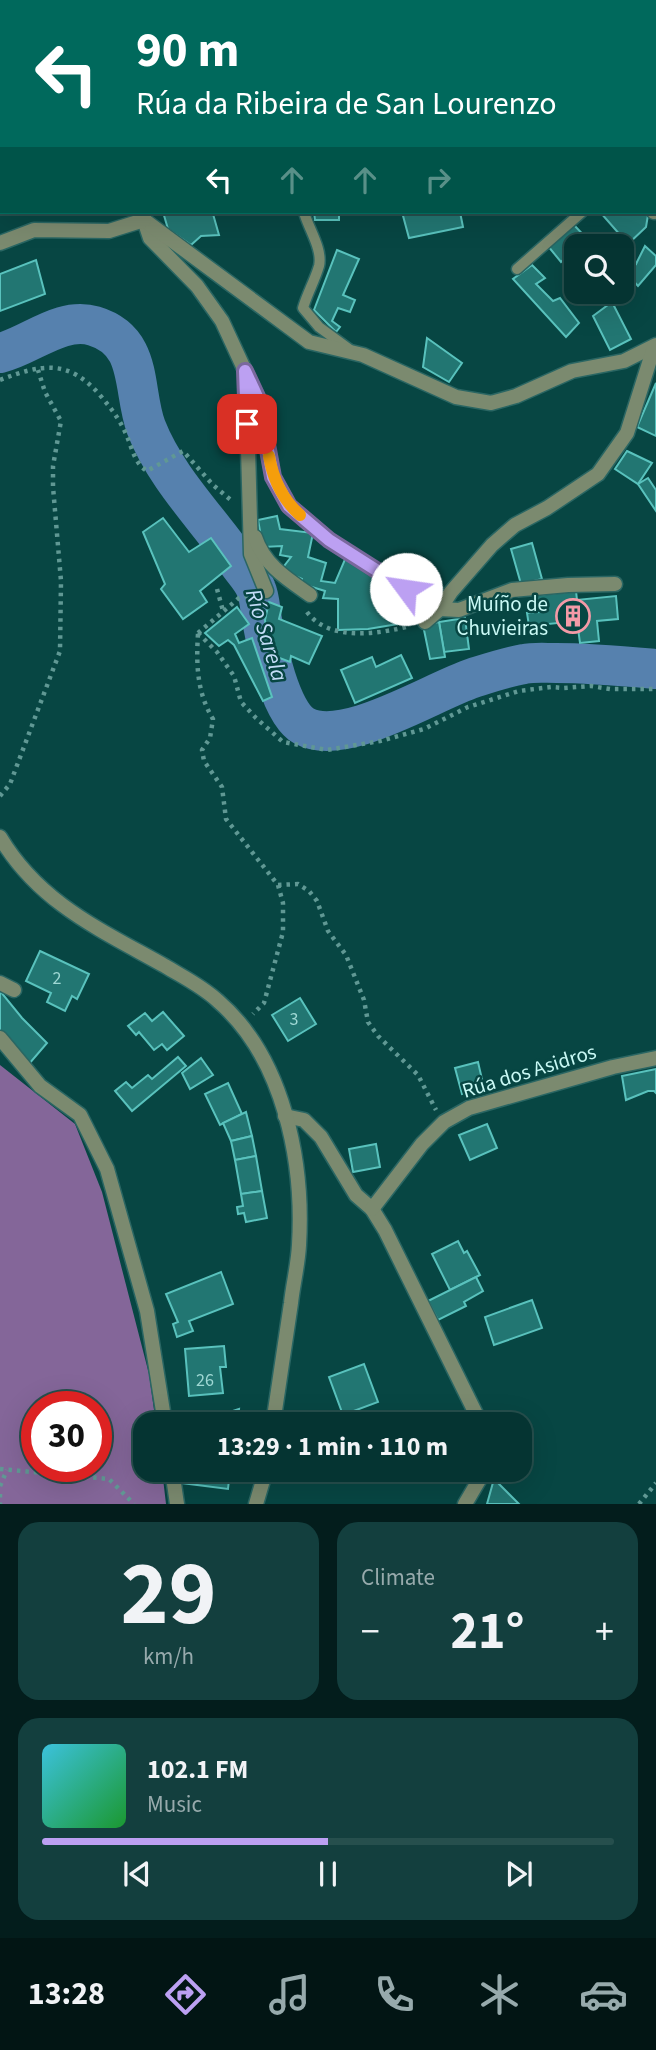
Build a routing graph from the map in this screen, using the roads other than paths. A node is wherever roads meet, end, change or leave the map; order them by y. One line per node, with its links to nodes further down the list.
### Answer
1 (304, 214): 7 (lane)
2 (580, 214): 5 (lane)
3 (144, 216): 4 (street); 7 (street); 8 (street)
4 (0, 243)
5 (517, 269)
6 (655, 346): 7 (street); 13 (street)
7 (354, 353)
8 (245, 371): 9 (street); 13 (street)
9 (251, 526): 11 (street); 12 (street)
10 (615, 584): 13 (street)
11 (266, 591)
12 (310, 595)
13 (440, 609): 14 (street)
14 (425, 622)
15 (0, 837): 18 (street)
16 (0, 1038): 20 (street)
17 (656, 1058): 19 (street, Rúa dos Asidros)
18 (285, 1116): 19 (street); 21 (street)
19 (372, 1209): 22 (street)
20 (162, 1412)
21 (275, 1412)
22 (475, 1412)
23 (174, 1482): 26 (street)
24 (262, 1482): 27 (street)
25 (478, 1482): 28 (street)
26 (177, 1504)
27 (256, 1504)
28 (465, 1504)

